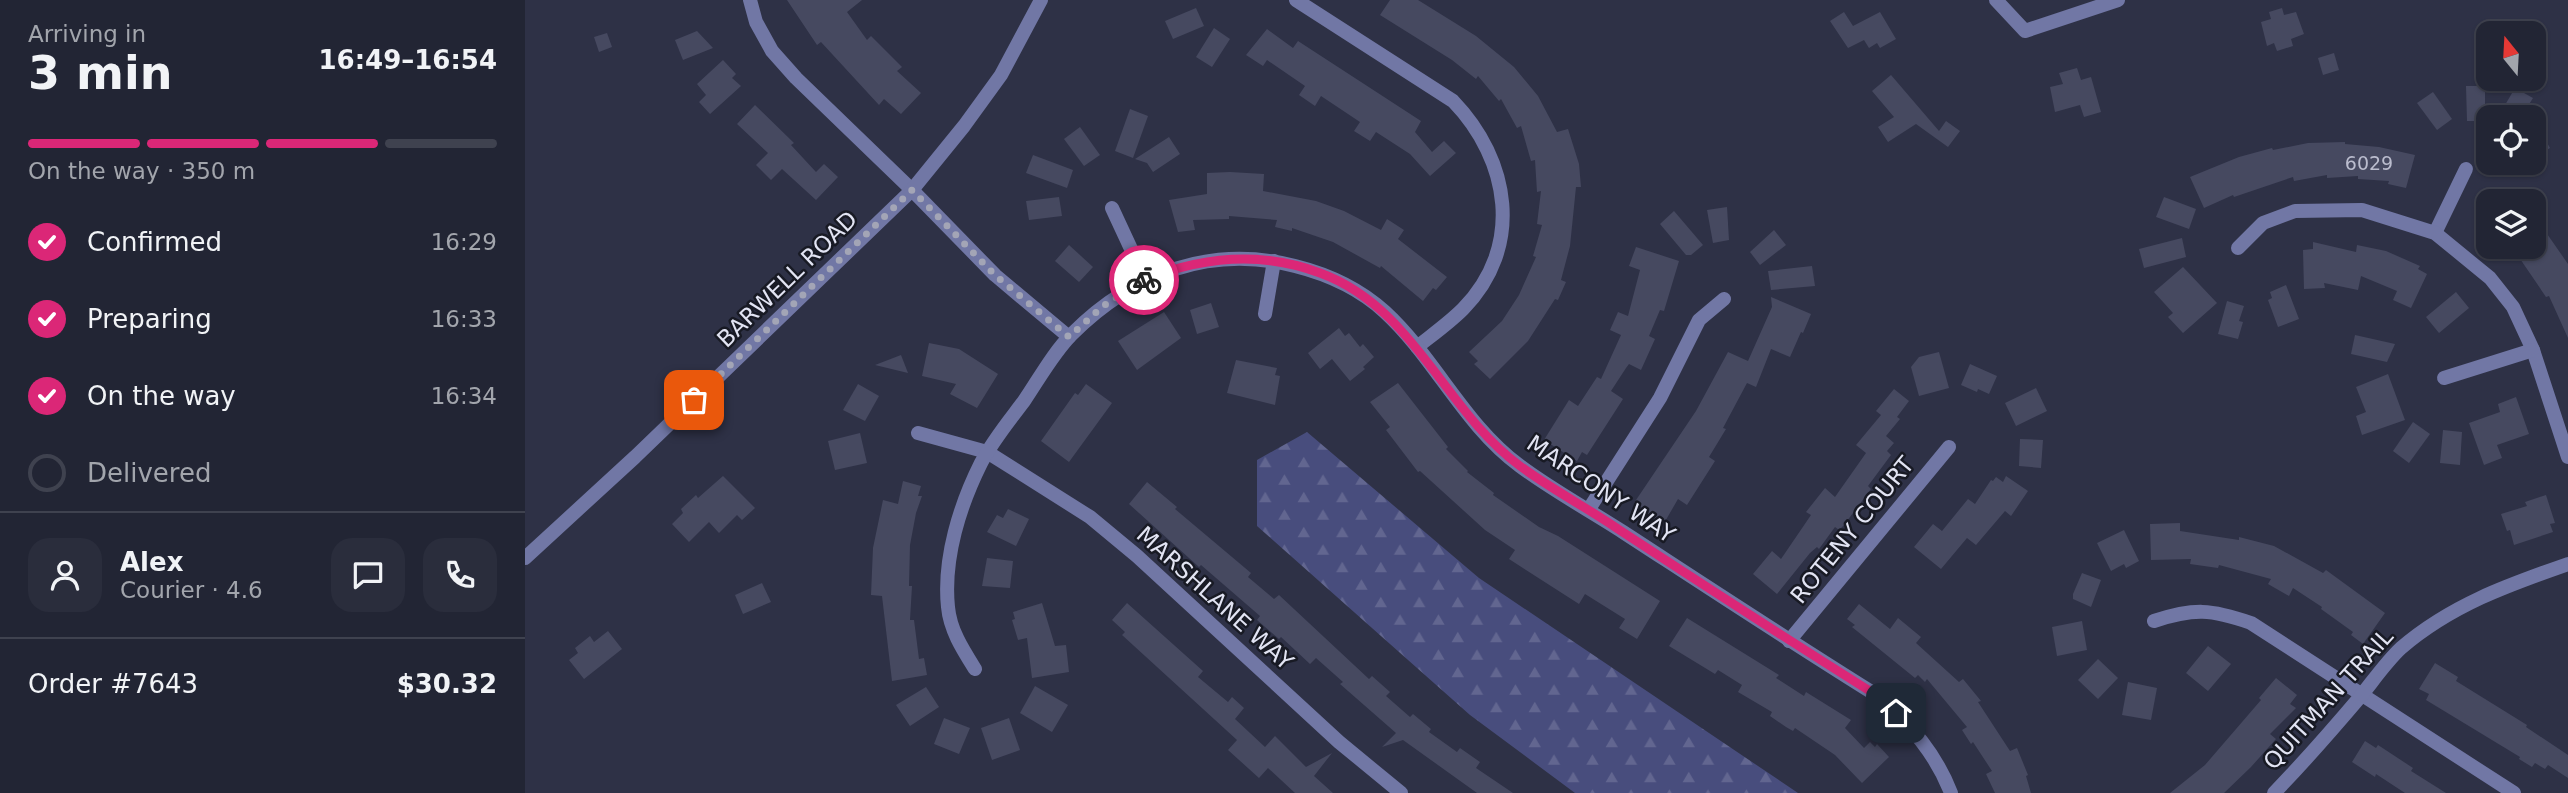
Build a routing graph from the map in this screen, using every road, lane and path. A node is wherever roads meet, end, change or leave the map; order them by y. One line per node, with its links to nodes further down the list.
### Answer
1 (750, 0): 7 (street)
2 (1041, 0): 7 (street, BARWELL ROAD)
3 (1296, 0): 16 (street)
4 (1996, 0): 5 (street)
5 (2118, 0)
6 (2466, 169): 9 (street)
7 (912, 190): 15 (street); 24 (street, BARWELL ROAD)
8 (1112, 208): 12 (street)
9 (2435, 233): 10 (street); 17 (street)
10 (2238, 248)
11 (1274, 261): 12 (street, MARCONY WAY); 14 (street); 16 (street, MARCONY WAY)
12 (1145, 279): 15 (street, MARCONY WAY)
13 (1724, 299): 23 (street)
14 (1265, 314)
15 (1069, 337): 21 (street, MARCONY WAY)
16 (1417, 347): 23 (street, MARCONY WAY)
17 (2533, 350): 18 (street); 22 (street)
18 (2444, 378)
19 (918, 433): 21 (street, MARSHLANE WAY)
20 (1949, 447): 27 (street, ROTENY COURT)
21 (987, 452): 28 (street, MARCONY WAY); 30 (street, MARSHLANE WAY)
22 (2568, 457)
23 (1589, 509): 27 (street, MARCONY WAY)
24 (525, 558)
25 (2568, 564): 29 (street, QUITMAN TRAIL)
26 (2154, 621): 29 (street)
27 (1789, 641): 31 (street, MARCONY WAY)
28 (975, 669)
29 (2361, 695): 32 (street, QUITMAN TRAIL); 33 (street)
30 (1401, 793)
31 (1951, 793)
32 (2274, 793)
33 (2514, 793)

